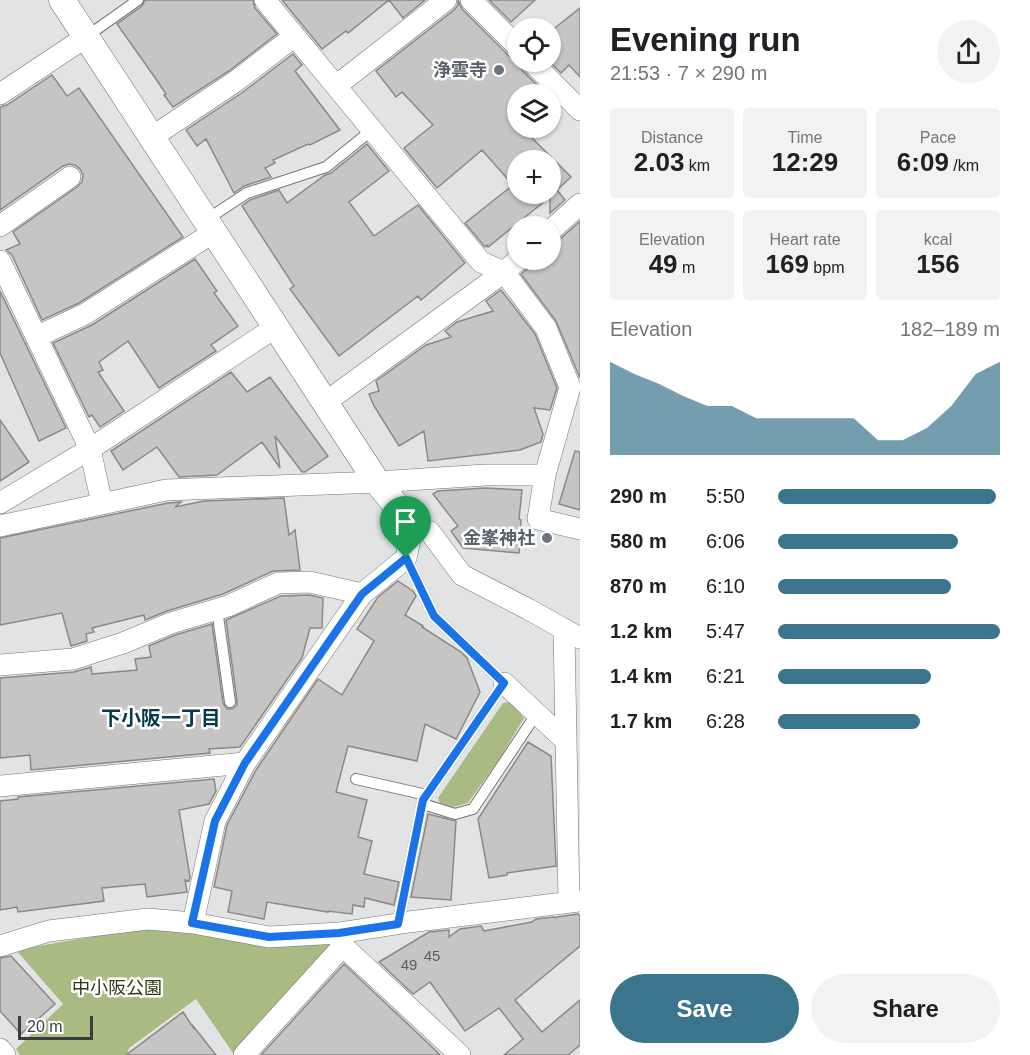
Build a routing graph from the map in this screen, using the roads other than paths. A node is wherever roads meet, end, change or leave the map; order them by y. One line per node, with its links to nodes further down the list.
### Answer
1 (62, 0): 8 (street)
2 (138, 0): 8 (lane)
3 (265, 0): 6 (street)
4 (446, 0): 10 (street)
5 (471, 0): 7 (street)
6 (295, 36): 10 (street); 14 (street)
7 (507, 36)
8 (86, 37): 11 (street); 14 (street)
9 (542, 72): 12 (street)
10 (336, 86): 13 (street)
11 (0, 94)
12 (580, 110)
13 (372, 130): 19 (lane); 21 (street)
14 (152, 137): 19 (street)
15 (70, 177): 18 (street)
16 (580, 204): 17 (street)
17 (561, 221)
18 (0, 226)
19 (210, 226): 24 (street); 25 (street)
20 (0, 261): 25 (street)
21 (507, 265)
22 (507, 269): 27 (street)
23 (513, 270): 26 (street)
24 (276, 327): 27 (street); 28 (street)
25 (36, 337): 28 (street)
26 (575, 388): 29 (street)
27 (326, 402): 30 (street)
28 (90, 449): 31 (street); 32 (street)
29 (545, 475): 30 (street); 35 (street)
30 (377, 482): 32 (street); 34 (street)
31 (0, 503)
32 (102, 504): 33 (street)
33 (0, 526)
34 (413, 526): 36 (street); 39 (street)
35 (580, 530)
36 (406, 558): 37 (street); 41 (lane)
37 (362, 594): 38 (street); 45 (street)
38 (217, 609): 40 (street); 42 (lane)
39 (572, 633): 44 (street)
40 (0, 665)
41 (504, 683): 43 (street); 48 (lane)
42 (230, 702)
43 (537, 713): 44 (street); 48 (lane)
44 (566, 741): 49 (street)
45 (245, 763): 47 (street); 50 (street)
46 (356, 779): 48 (lane)
47 (0, 786)
48 (425, 800): 51 (lane)
49 (575, 901): 51 (street)
50 (192, 923): 52 (street); 53 (street)
51 (398, 924): 52 (street)
52 (341, 940): 56 (street); 57 (street)
53 (0, 946)
54 (0, 1049): 55 (street)
55 (5, 1055)
56 (244, 1055)
57 (460, 1055)

